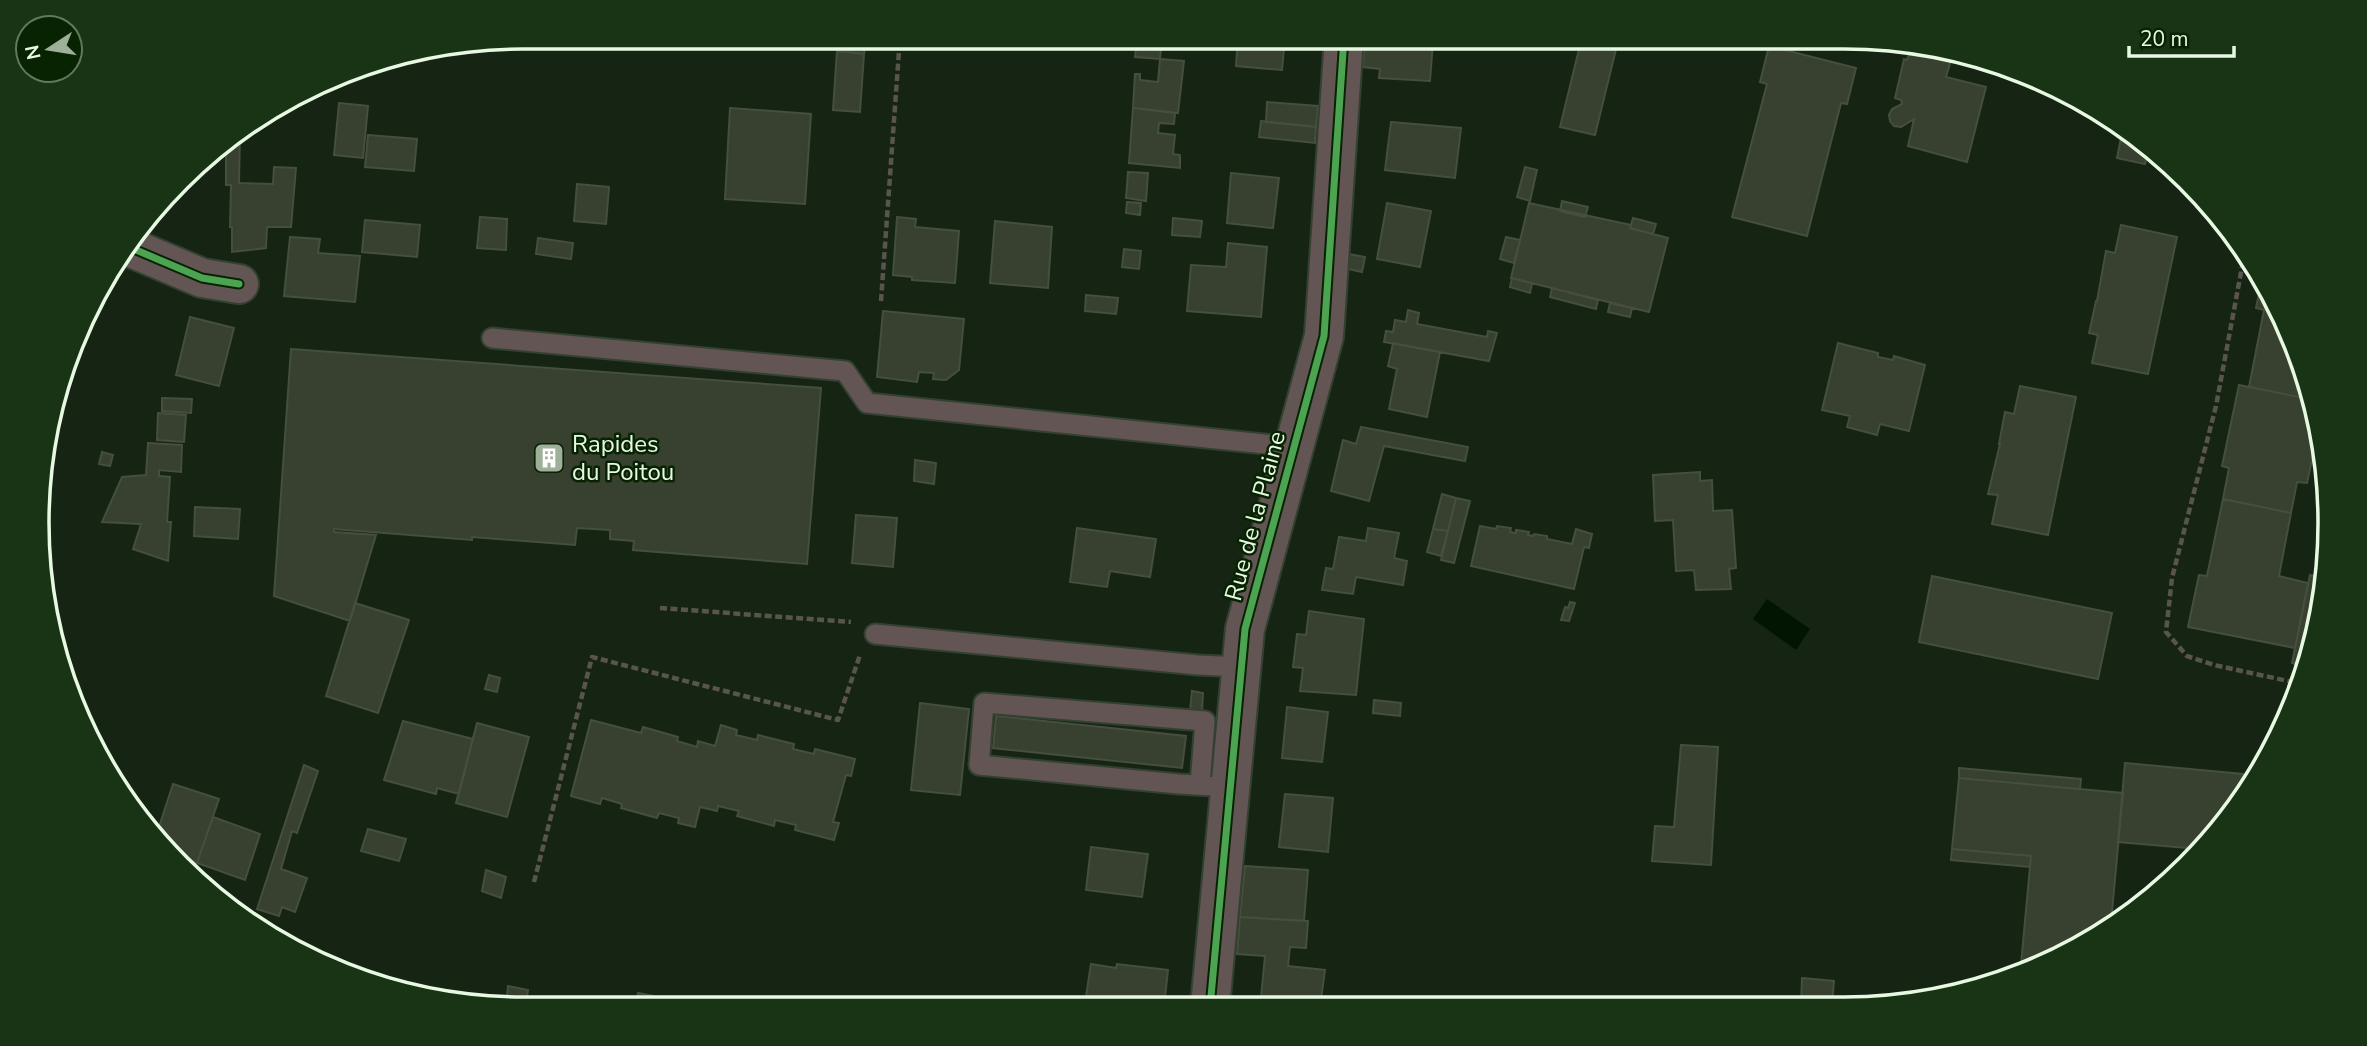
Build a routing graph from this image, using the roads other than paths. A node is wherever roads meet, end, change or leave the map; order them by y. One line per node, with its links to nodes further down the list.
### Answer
1 (1343, 49): 5 (street, Rue de la Plaine)
2 (136, 250): 3 (street)
3 (239, 284)
4 (492, 338): 5 (lane)
5 (1294, 447): 7 (street, Rue de la Plaine)
6 (875, 634): 7 (lane)
7 (1241, 667): 8 (street, Rue de la Plaine)
8 (1215, 786): 8 (lane); 9 (street, Rue de la Plaine)
9 (1210, 997)

